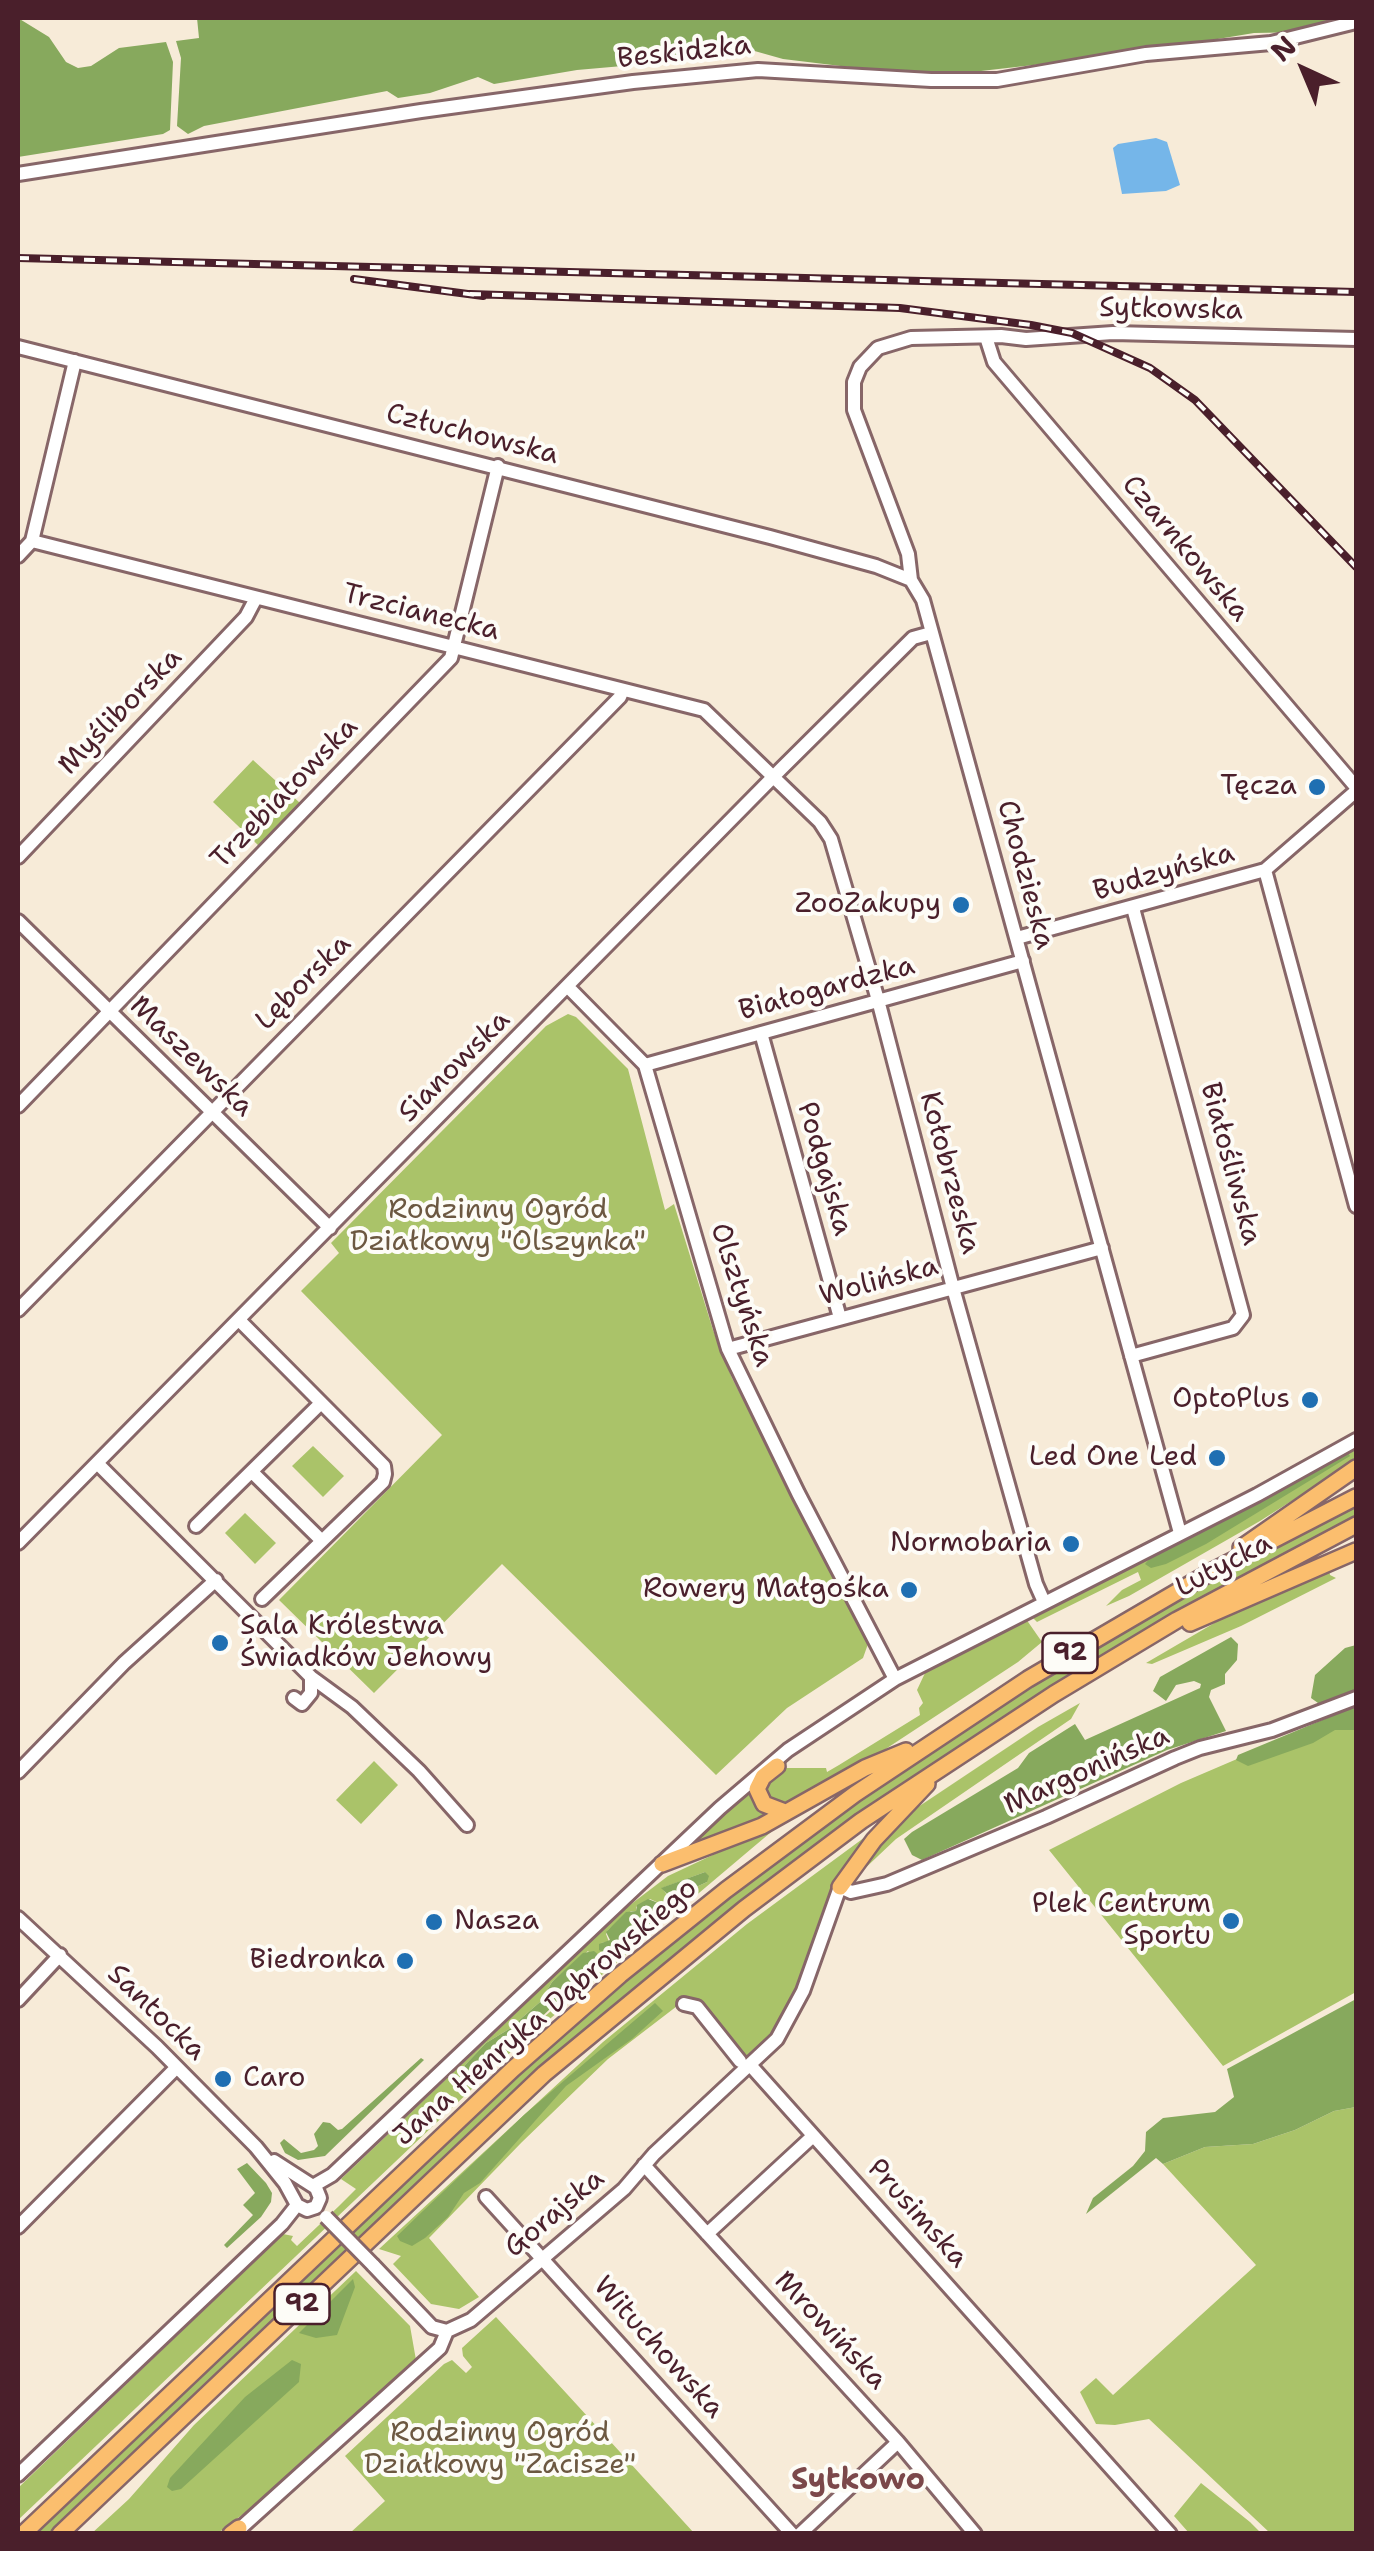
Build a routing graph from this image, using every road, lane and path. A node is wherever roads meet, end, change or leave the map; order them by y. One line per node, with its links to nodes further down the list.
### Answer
1 (1356, 22): 2 (street, Beskidzka)
2 (18, 174)
3 (986, 337): 4 (street, Sytkowska); 10 (street, Chodzieska); 16 (street, Czarnkowska)
4 (1356, 339)
5 (18, 347): 6 (street, Człuchowska)
6 (74, 361): 7 (street, Człuchowska); 8 (street)
7 (498, 466): 10 (street, Człuchowska); 13 (street, Trzebiatowska)
8 (32, 541): 9 (street); 11 (street, Trzcianecka)
9 (18, 556)
10 (911, 580): 12 (street, Chodzieska)
11 (256, 598): 13 (street, Trzcianecka); 17 (street, Myśliborska)
12 (931, 632): 15 (street, Sianowska); 21 (street, Chodzieska)
13 (454, 647): 14 (street, Trzcianecka); 25 (street, Trzebiatowska)
14 (624, 690): 15 (street, Trzcianecka); 29 (street, Lęborska)
15 (773, 777): 23 (street, Sianowska); 24 (street, Kołobrzeska)
16 (1356, 789): 18 (street, Budzyńska)
17 (18, 857)
18 (1265, 870): 19 (street, Budzyńska); 30 (street)
19 (1133, 908): 21 (street, Budzyńska); 38 (street, Białośliwska)
20 (18, 921): 25 (street, Maszewska)
21 (1017, 938): 22 (street, Chodzieska)
22 (1023, 962): 24 (street, Białogardzka); 32 (street, Chodzieska)
23 (568, 988): 27 (street, Olsztyńska); 31 (street, Sianowska)
24 (878, 1000): 26 (street, Białogardzka); 33 (street, Kołobrzeska)
25 (109, 1012): 28 (street, Trzebiatowska); 29 (street, Maszewska)
26 (761, 1032): 27 (street, Białogardzka); 35 (street, Podgajska)
27 (644, 1065): 37 (street, Olsztyńska)
28 (18, 1106)
29 (212, 1112): 31 (street, Maszewska); 34 (street, Lęborska)
30 (1356, 1206)
31 (330, 1228): 36 (street, Sianowska)
32 (1102, 1248): 33 (street, Wolińska); 38 (street, Chodzieska)
33 (953, 1288): 35 (street, Wolińska); 54 (street, Kołobrzeska)
34 (18, 1310)
35 (840, 1318): 37 (street, Wolińska)
36 (239, 1320): 39 (street); 41 (street, Sianowska)
37 (728, 1349): 57 (street, Olsztyńska)
38 (1132, 1356): 47 (street, Chodzieska)
39 (321, 1403): 43 (street); 48 (street)
40 (1356, 1440): 47 (street, Jana Henryka Dąbrowskiego)
41 (97, 1462): 49 (street, Sianowska); 52 (street)
42 (1356, 1468): 51 (main road)
43 (252, 1472): 46 (street); 48 (street)
44 (1356, 1496): 51 (main road, Lutycka / 92)
45 (1356, 1525): 55 (main road, Lutycka / 92)
46 (196, 1526)
47 (1180, 1533): 54 (street, Jana Henryka Dąbrowskiego)
48 (322, 1541): 53 (street)
49 (18, 1543)
50 (1356, 1551): 55 (main road)
51 (1210, 1572): 60 (main road, Jana Henryka Dąbrowskiego / 92)
52 (216, 1580): 56 (street); 63 (street)
53 (262, 1599)
54 (1044, 1602): 57 (street, Jana Henryka Dąbrowskiego)
55 (1117, 1655): 61 (main road, Jana Henryka Dąbrowskiego / 92)
56 (311, 1677): 58 (street); 65 (street)
57 (896, 1679): 66 (street, Jana Henryka Dąbrowskiego)
58 (294, 1698)
59 (1356, 1698): 67 (street, Margonińska)
60 (932, 1741): 64 (main road); 88 (main road, Jana Henryka Dąbrowskiego / 92)
61 (947, 1763): 67 (main road); 89 (main road, Jana Henryka Dąbrowskiego / 92)
62 (776, 1766): 64 (main road)
63 (18, 1772)
64 (785, 1812): 66 (main road)
65 (467, 1825)
66 (662, 1864): 77 (street, Jana Henryka Dąbrowskiego)
67 (840, 1887): 72 (street, Gorajska)
68 (18, 1918): 69 (street, Santocka)
69 (60, 1955): 70 (street); 73 (street, Santocka)
70 (18, 2000)
71 (684, 2004): 72 (street, Prusimska)
72 (746, 2064): 74 (street, Prusimska); 76 (street, Gorajska)
73 (176, 2068): 75 (street, Santocka); 81 (street)
74 (813, 2136): 82 (street); 92 (street, Prusimska)
75 (256, 2147): 77 (street, Santocka); 79 (street, Santocka)
76 (644, 2166): 82 (street, Mrowińska); 83 (street, Gorajska)
77 (311, 2185): 79 (street, Jana Henryka Dąbrowskiego); 80 (street)
78 (486, 2197): 83 (street, Wituchowska)
79 (296, 2202): 80 (street); 86 (street)
80 (321, 2212): 84 (street, bridge)
81 (18, 2227)
82 (707, 2234): 85 (street, Mrowińska)
83 (542, 2258): 84 (street, Gorajska); 90 (street, Wituchowska)
84 (447, 2332): 87 (street, Gorajska)
85 (898, 2442): 90 (street); 91 (street, Mrowińska)
86 (18, 2475)
87 (235, 2532)
88 (23, 2534)
89 (60, 2534)
90 (796, 2534)
91 (975, 2534)
92 (1170, 2534)

